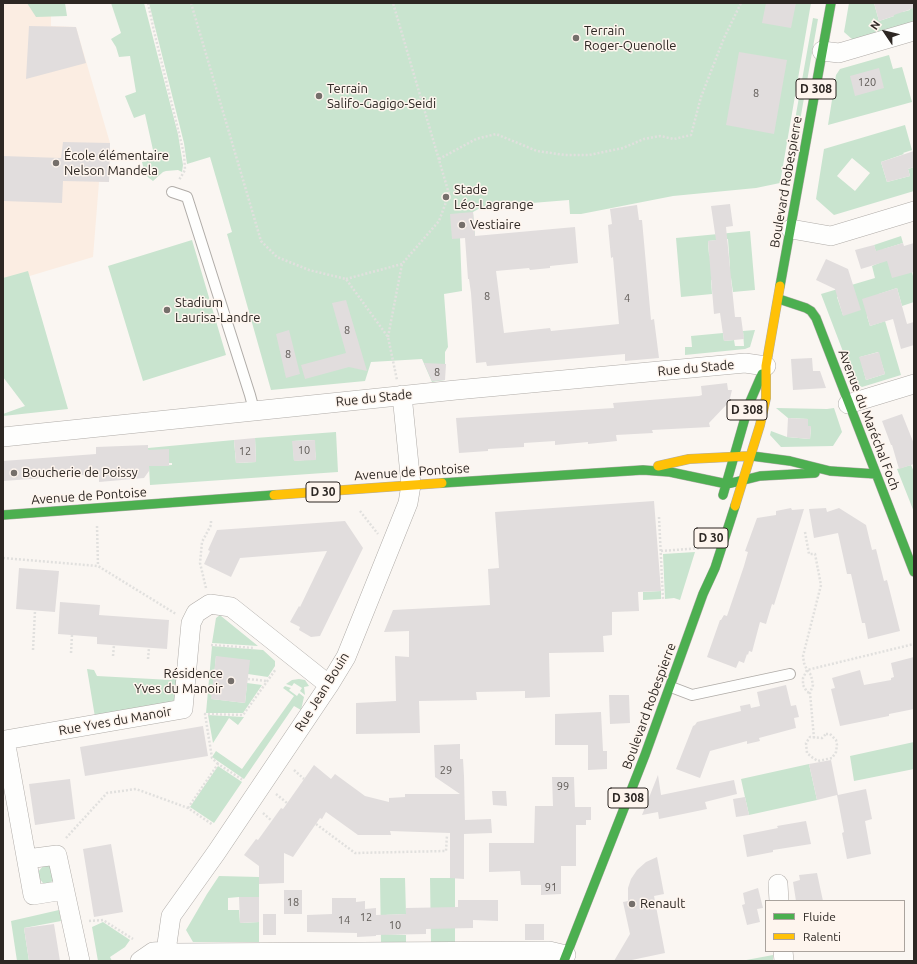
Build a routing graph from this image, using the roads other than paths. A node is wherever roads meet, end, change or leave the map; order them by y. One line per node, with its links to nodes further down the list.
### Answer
1 (831, 3): 3 (main road, Boulevard Robespierre / D 308)
2 (914, 31): 3 (street)
3 (822, 51): 6 (main road, Boulevard Robespierre / D 308)
4 (172, 192): 12 (lane)
5 (914, 211): 6 (street)
6 (791, 229): 7 (main road, Boulevard Robespierre / D 308)
7 (778, 299): 8 (main road, Boulevard Robespierre); 11 (main road, Avenue du Maréchal Foch)
8 (766, 366): 10 (street, Rue du Stade); 14 (main road, Boulevard Robespierre / D 308); 15 (main road, Boulevard Robespierre)
9 (914, 384): 11 (street)
10 (400, 389): 12 (street, Rue du Stade); 21 (street, Rue Jean Bouin)
11 (848, 404): 18 (main road, Avenue du Maréchal Foch)
12 (254, 410): 13 (street, Rue du Stade)
13 (3, 437)
14 (735, 456): 15 (main road); 16 (main road); 20 (main road, Boulevard Robespierre / D 308)
15 (752, 456): 17 (main road); 19 (main road, Boulevard Robespierre / D 308)
16 (643, 470): 20 (main road, Avenue de Pontoise / D 30); 21 (main road, Avenue de Pontoise / D 30)
17 (830, 471): 18 (main road); 19 (main road)
18 (876, 474): 24 (main road, Avenue du Maréchal Foch)
19 (744, 480): 20 (main road); 27 (main road, Boulevard Robespierre / D 308)
20 (727, 484): 22 (main road, Boulevard Robespierre)
21 (411, 485): 23 (main road, Avenue de Pontoise / D 30); 29 (street, Rue Jean Bouin)
22 (720, 506)
23 (3, 515)
24 (909, 547): 25 (main road, Avenue du Maréchal Foch)
25 (914, 572)
26 (704, 573): 27 (main road, Boulevard Robespierre)
27 (704, 594): 30 (main road, Boulevard Robespierre / D 308)
28 (790, 674): 30 (lane)
29 (329, 686): 31 (street, Rue Yves du Manoir); 33 (street, Rue Jean Bouin)
30 (671, 687): 34 (main road, Boulevard Robespierre / D 308)
31 (27, 859): 32 (street); 32 (street, Rue Yves du Manoir)
32 (64, 890): 35 (street)
33 (164, 956): 34 (street); 36 (street)
34 (565, 958)
35 (80, 961)
36 (140, 961)

